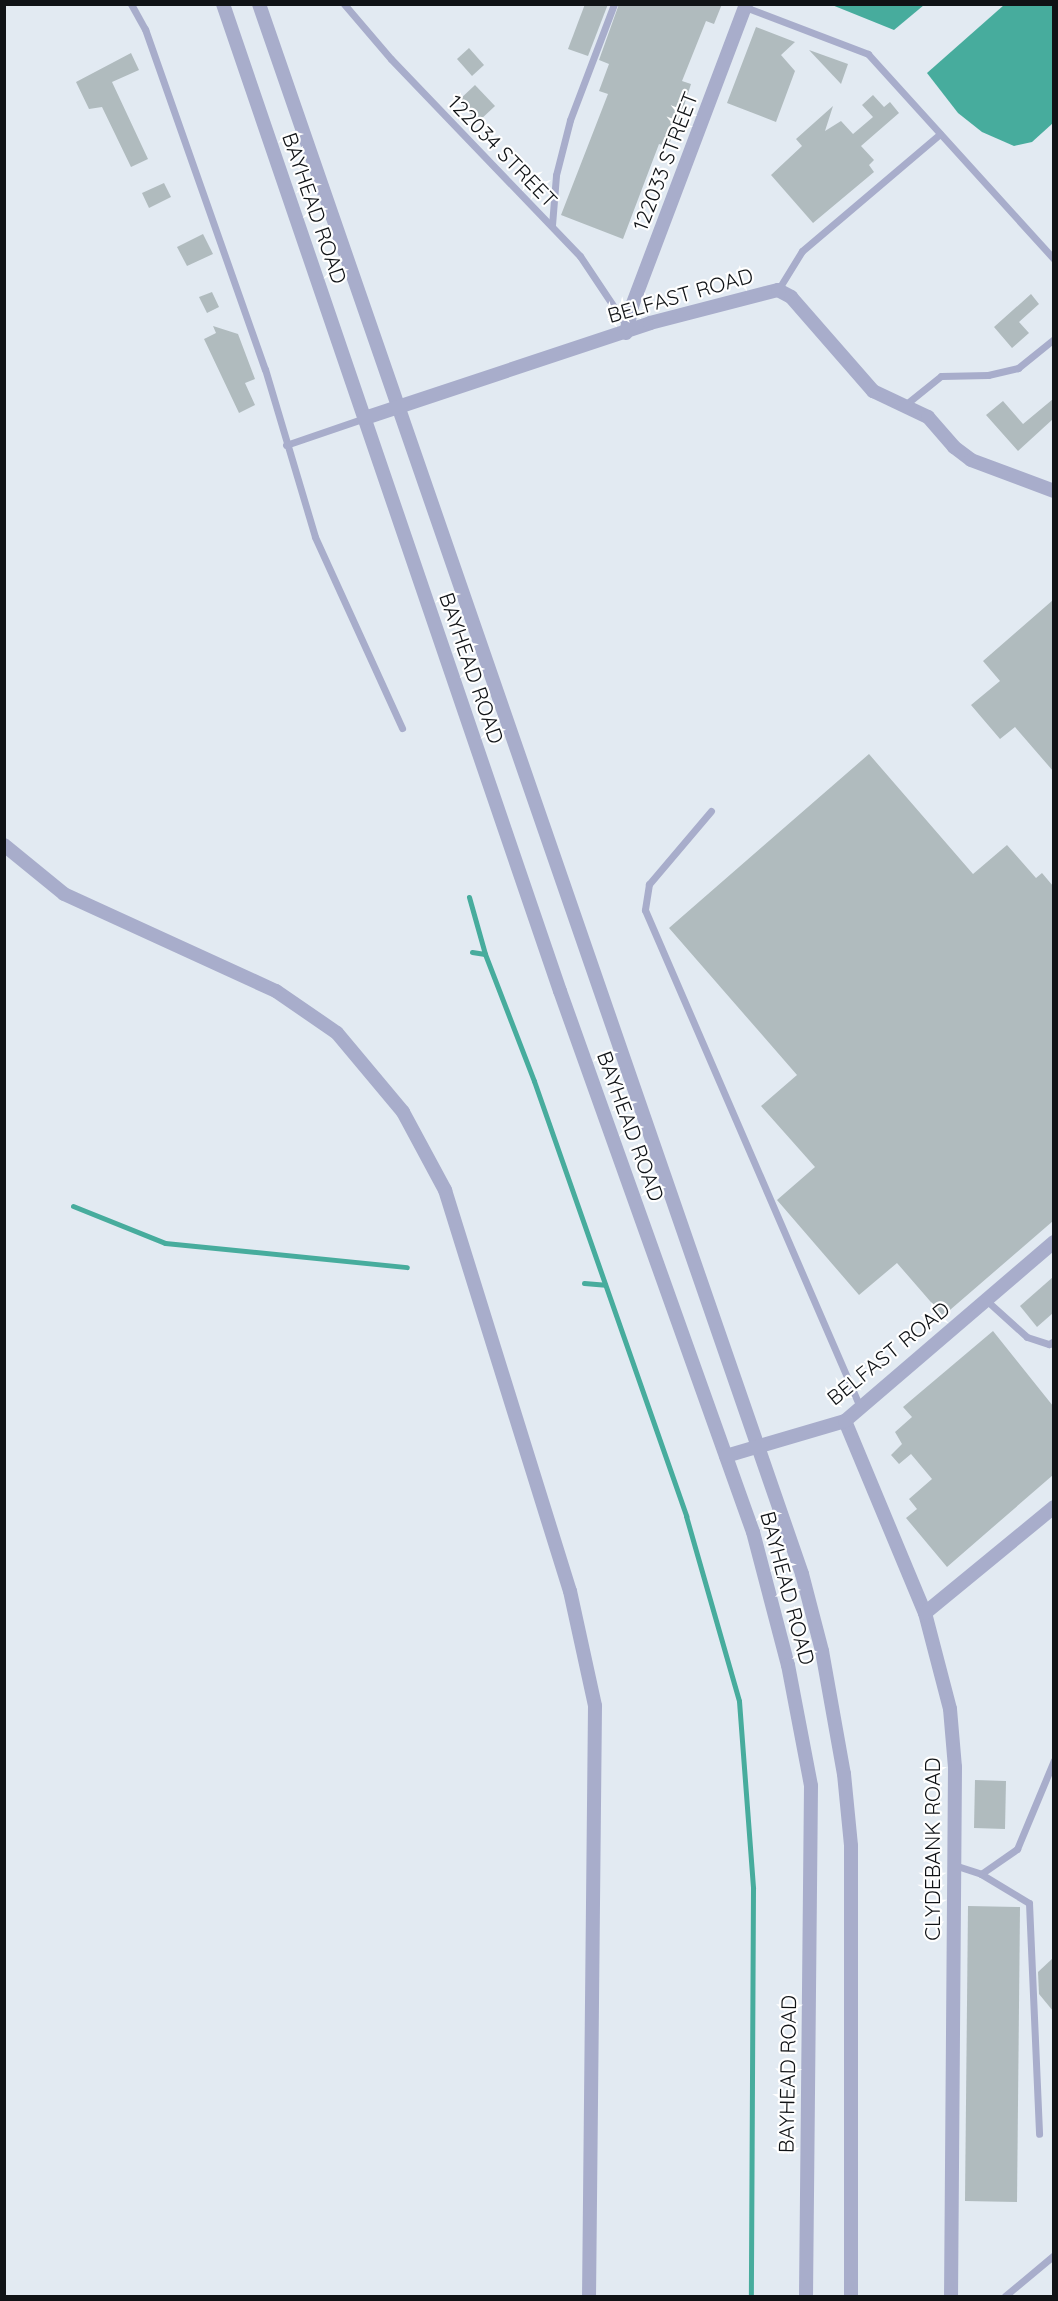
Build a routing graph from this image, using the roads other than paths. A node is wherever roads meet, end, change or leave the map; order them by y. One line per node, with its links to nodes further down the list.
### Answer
1 (130, 4): 16 (lane)
2 (223, 4): 15 (street, BAYHEAD ROAD)
3 (259, 4): 14 (street, BAYHEAD ROAD)
4 (344, 4): 8 (lane, 122034 STREET)
5 (614, 4): 8 (lane)
6 (746, 6): 7 (lane); 11 (street, 122033 STREET)
7 (940, 134): 9 (lane); 10 (lane)
8 (552, 225): 11 (lane, 122034 STREET)
9 (1053, 259)
10 (778, 290): 11 (street, BELFAST ROAD); 13 (street, BELFAST ROAD)
11 (626, 330): 14 (street, BELFAST ROAD)
12 (1053, 339): 13 (lane)
13 (905, 405): 17 (street, BELFAST ROAD)
14 (398, 408): 15 (street, BELFAST ROAD); 26 (street, BAYHEAD ROAD)
15 (365, 418): 16 (lane); 27 (street, BAYHEAD ROAD)
16 (286, 445): 18 (lane)
17 (1053, 491)
18 (402, 728)
19 (711, 812): 24 (lane)
20 (4, 845): 35 (street)
21 (1053, 1242): 22 (street, BELFAST ROAD)
22 (986, 1300): 23 (lane); 24 (street, BELFAST ROAD)
23 (1053, 1341)
24 (860, 1407): 25 (street, BELFAST ROAD)
25 (845, 1421): 26 (street, BELFAST ROAD); 29 (street, CLYDEBANK ROAD)
26 (758, 1447): 27 (street, BELFAST ROAD); 37 (street, BAYHEAD ROAD)
27 (726, 1456): 36 (street, BAYHEAD ROAD)
28 (1053, 1507): 29 (street)
29 (925, 1613): 31 (street, CLYDEBANK ROAD)
30 (1053, 1760): 32 (lane)
31 (954, 1865): 32 (lane); 38 (street, CLYDEBANK ROAD)
32 (981, 1874): 33 (lane)
33 (1039, 2134)
34 (1053, 2255): 39 (lane)
35 (589, 2296)
36 (806, 2296)
37 (851, 2296)
38 (951, 2296)
39 (1005, 2296)

